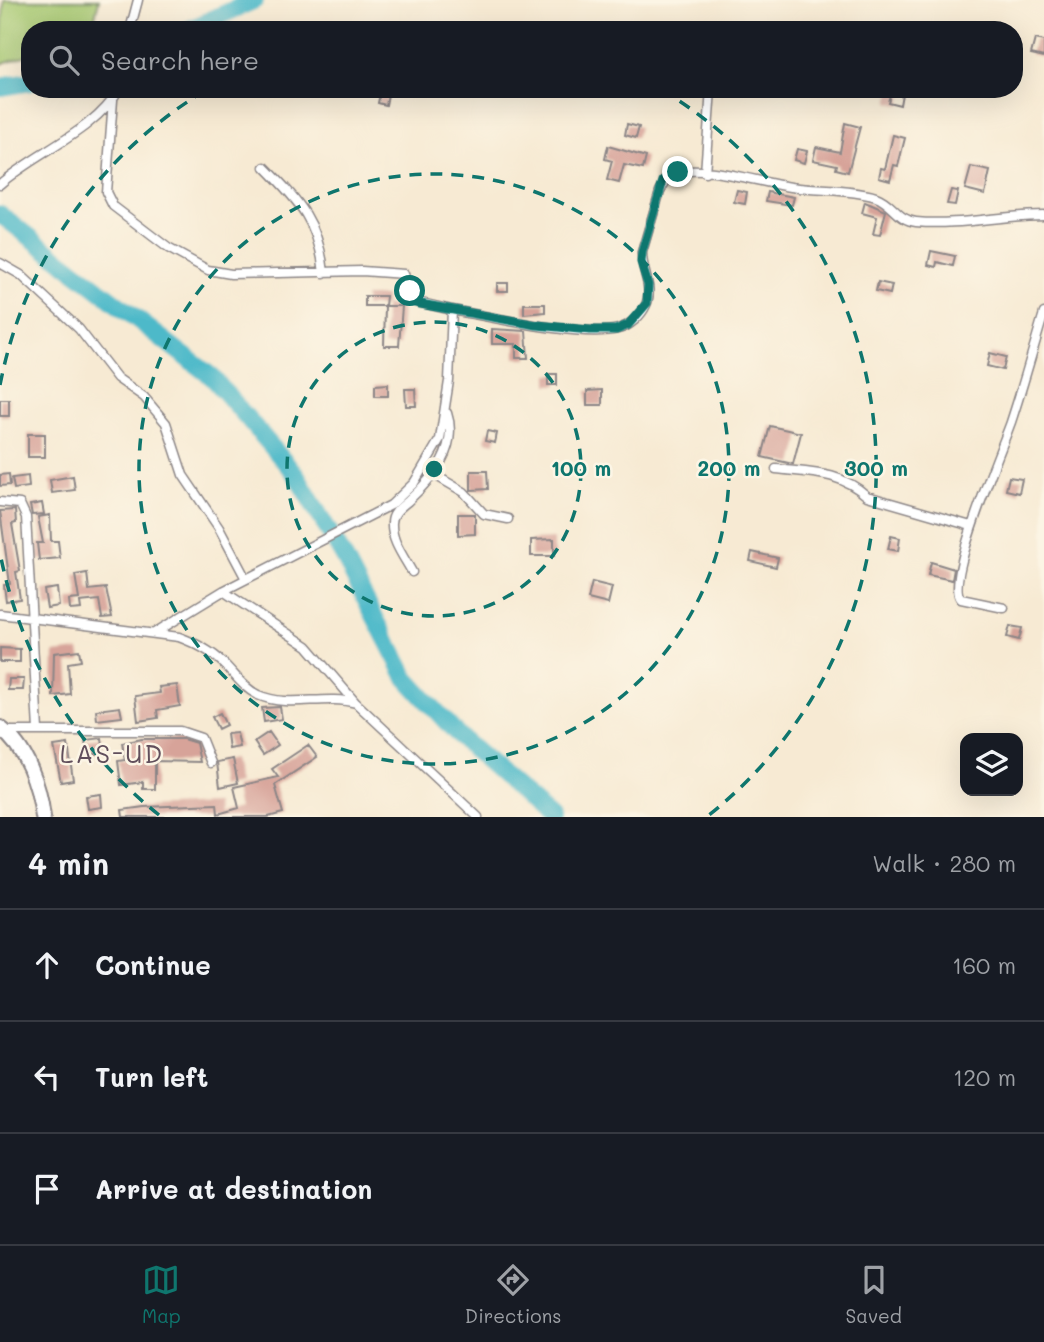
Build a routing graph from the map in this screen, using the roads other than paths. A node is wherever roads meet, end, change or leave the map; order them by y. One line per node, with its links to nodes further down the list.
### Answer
1 (138, 0): 2 (street)
2 (132, 21)
3 (710, 98): 6 (street)
4 (113, 100): 7 (street); 10 (street)
5 (265, 167): 10 (street)
6 (705, 173): 8 (street); 11 (street)
7 (0, 184)
8 (1044, 215)
9 (0, 263): 20 (street)
10 (324, 273): 11 (street)
11 (452, 310): 13 (street)
12 (1044, 313): 18 (street)
13 (446, 410): 15 (street); 20 (street)
14 (776, 469): 18 (street)
15 (433, 474): 17 (street); 19 (street)
16 (0, 502): 24 (street)
17 (508, 519)
18 (971, 526): 22 (street)
19 (412, 572)
20 (250, 578): 21 (street)
21 (223, 591): 25 (street); 26 (street)
22 (1004, 608)
23 (0, 614): 24 (street)
24 (30, 618): 25 (street); 28 (street)
25 (156, 632): 26 (street)
26 (356, 704): 31 (street)
27 (2, 730): 28 (street); 30 (highway)
28 (38, 730): 29 (street)
29 (211, 763)
30 (43, 817)
31 (478, 817)

